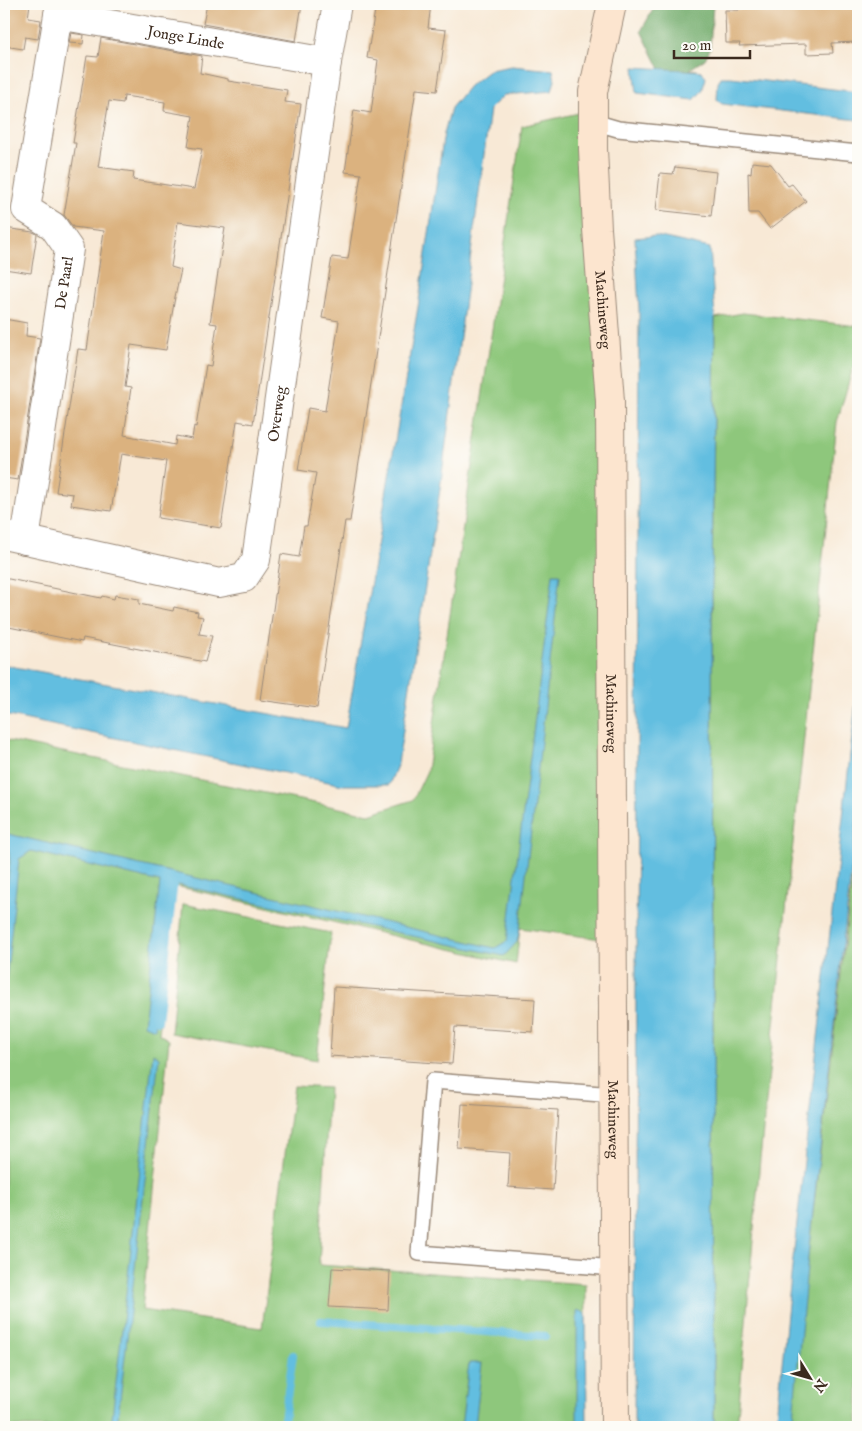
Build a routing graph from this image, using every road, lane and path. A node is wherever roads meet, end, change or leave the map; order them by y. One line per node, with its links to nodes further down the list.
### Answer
1 (337, 4): 4 (street, Overweg)
2 (612, 4): 5 (street, Machineweg)
3 (59, 9): 4 (street, Jonge Linde); 7 (street, De Paarl)
4 (327, 62): 7 (street, Overweg)
5 (594, 122): 6 (lane); 8 (street, Machineweg)
6 (858, 153)
7 (14, 538)
8 (614, 1095): 9 (street, Machineweg); 9 (lane)
9 (615, 1268): 10 (street, Machineweg)
10 (615, 1427)

